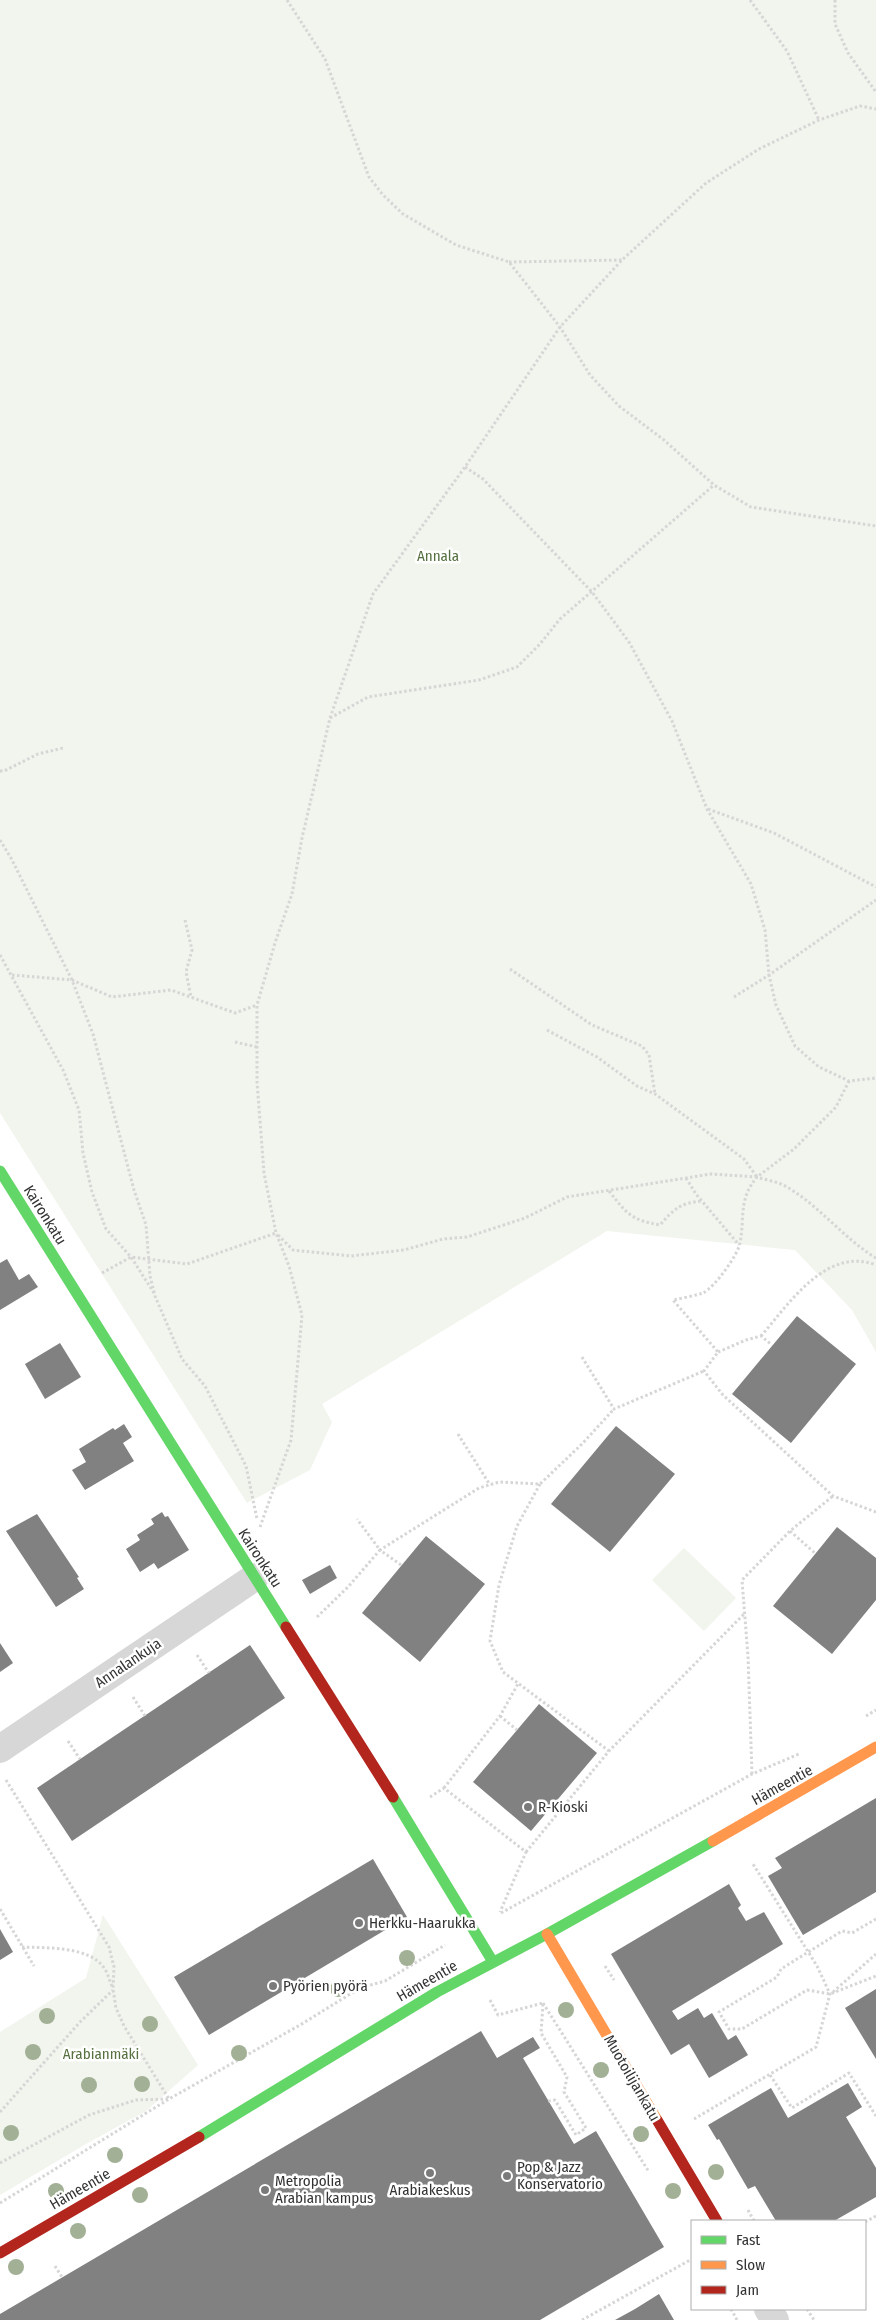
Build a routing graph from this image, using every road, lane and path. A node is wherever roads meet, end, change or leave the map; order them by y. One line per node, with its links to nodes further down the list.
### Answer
1 (287, 0): 8 (path)
2 (750, 0): 6 (path)
3 (835, 0): 4 (path)
4 (876, 92)
5 (876, 109): 6 (path)
6 (819, 120): 7 (path)
7 (622, 260): 8 (path); 9 (path)
8 (509, 262): 9 (path)
9 (560, 327): 10 (path); 11 (path)
10 (465, 467): 13 (path); 14 (path)
11 (714, 485): 12 (path); 13 (path)
12 (876, 526)
13 (592, 592): 14 (path); 17 (path)
14 (330, 718): 29 (path)
15 (63, 748): 16 (path)
16 (0, 772)
17 (707, 809): 19 (path); 25 (path)
18 (0, 840): 26 (path)
19 (876, 887)
20 (876, 900): 25 (path)
21 (185, 920): 27 (path)
22 (0, 955): 24 (path)
23 (510, 969): 35 (path)
24 (11, 975): 26 (path); 43 (path)
25 (769, 975): 28 (path); 34 (path)
26 (72, 980): 27 (path); 44 (path)
27 (192, 997): 29 (path)
28 (734, 997)
29 (257, 1005): 32 (path)
30 (547, 1030): 35 (path)
31 (235, 1042): 32 (path)
32 (257, 1047): 41 (path)
33 (876, 1078): 34 (path)
34 (849, 1081): 37 (path)
35 (656, 1094): 37 (path)
36 (0, 1171): 64 (street, Kaironkatu)
37 (757, 1177): 38 (path); 42 (path); 45 (path)
38 (686, 1178): 39 (path); 40 (path)
39 (609, 1191): 40 (path); 41 (path)
40 (702, 1201): 42 (path)
41 (276, 1233): 44 (path); 47 (path)
42 (740, 1245): 50 (path)
43 (131, 1257): 44 (path); 47 (path)
44 (148, 1258): 47 (path)
45 (876, 1258)
46 (876, 1265): 48 (path)
47 (155, 1296)
48 (761, 1336): 49 (path); 50 (path)
49 (772, 1345)
50 (718, 1352): 52 (path)
51 (582, 1357): 53 (path)
52 (704, 1371): 53 (path); 57 (path)
53 (614, 1409): 55 (path)
54 (458, 1434): 56 (path)
55 (540, 1484): 56 (path); 69 (path)
56 (490, 1485): 61 (path)
57 (833, 1496): 58 (path); 60 (path)
58 (876, 1512)
59 (357, 1519): 61 (path)
60 (790, 1531): 62 (path); 65 (path)
61 (380, 1550): 63 (path); 66 (path)
62 (816, 1554)
63 (402, 1565)
64 (256, 1578): 78 (street, Annalankuja); 85 (street, Kaironkatu)
65 (745, 1613): 80 (path); 82 (path)
66 (313, 1621)
67 (195, 1652): 68 (path)
68 (209, 1673)
69 (519, 1682): 73 (path); 80 (path)
70 (131, 1694): 72 (path)
71 (876, 1710): 74 (path)
72 (145, 1716)
73 (500, 1716): 75 (path); 84 (path)
74 (859, 1720)
75 (517, 1730)
76 (65, 1737): 81 (path)
77 (876, 1747): 91 (street, Hämeentie)
78 (0, 1749)
79 (808, 1749): 82 (path)
80 (609, 1750): 86 (path)
81 (80, 1759)
82 (752, 1774): 86 (path)
83 (5, 1780): 98 (path)
84 (444, 1788): 85 (path); 86 (path)
85 (404, 1815): 90 (street, Kaironkatu)
86 (526, 1852)
87 (753, 1864): 93 (path)
88 (0, 1909): 92 (path)
89 (876, 1919): 93 (path)
90 (473, 1928): 95 (street, Kaironkatu); 103 (path)
91 (546, 1934): 95 (street, Hämeentie); 111 (street, Muotoilijankatu)
92 (22, 1947): 96 (path); 98 (path)
93 (808, 1952): 99 (path); 99 (path)
94 (876, 1954): 99 (path)
95 (493, 1962): 112 (street, Hämeentie)
96 (34, 1966)
97 (876, 1976): 99 (path)
98 (113, 1989): 103 (path); 105 (path)
99 (830, 1994): 102 (path)
100 (543, 2003): 101 (path); 104 (path); 109 (path)
101 (498, 2015)
102 (770, 2075): 106 (path); 107 (path)
103 (169, 2099): 108 (path); 110 (path)
104 (548, 2101)
105 (0, 2112)
106 (876, 2116)
107 (694, 2119)
108 (0, 2163)
109 (653, 2180)
110 (0, 2203)
111 (716, 2220)
112 (0, 2253)
113 (691, 2260): 116 (path)
114 (55, 2266): 115 (path)
115 (62, 2277)
116 (582, 2320)

